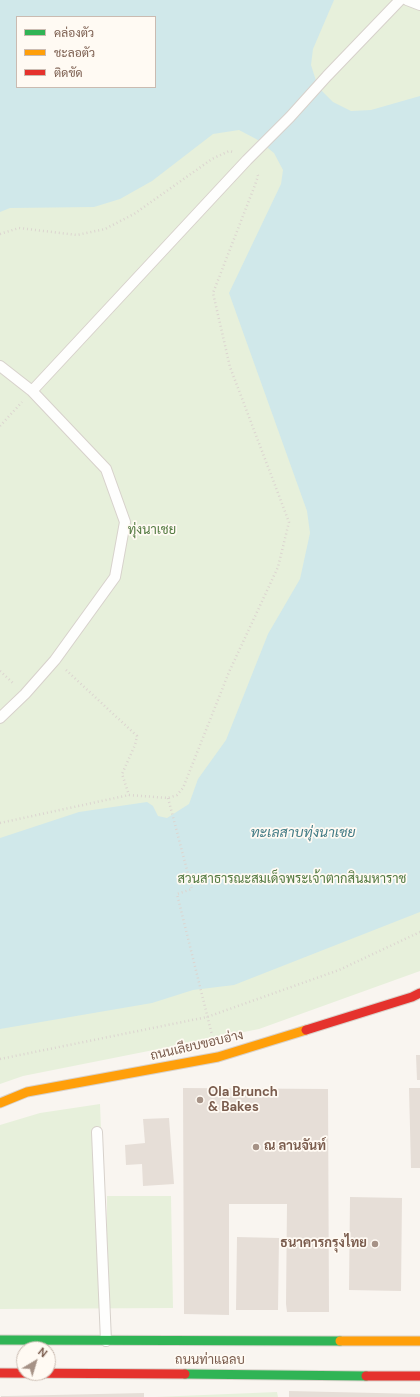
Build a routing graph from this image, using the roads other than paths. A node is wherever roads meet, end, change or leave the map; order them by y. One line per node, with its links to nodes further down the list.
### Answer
1 (400, 0): 5 (lane)
2 (407, 0): 3 (lane)
3 (420, 5)
4 (0, 366): 5 (lane)
5 (32, 391): 6 (lane)
6 (0, 718)
7 (420, 993): 8 (main road, ถนนเลียบขอบอ่าง)
8 (0, 1103)
9 (97, 1132): 11 (lane)
10 (0, 1340): 11 (main road, ถนนท่าแฉลบ)
11 (106, 1340): 12 (main road, ถนนท่าแฉลบ)
12 (420, 1341)
13 (0, 1373): 14 (main road, ถนนท่าแฉลบ)
14 (420, 1376)

